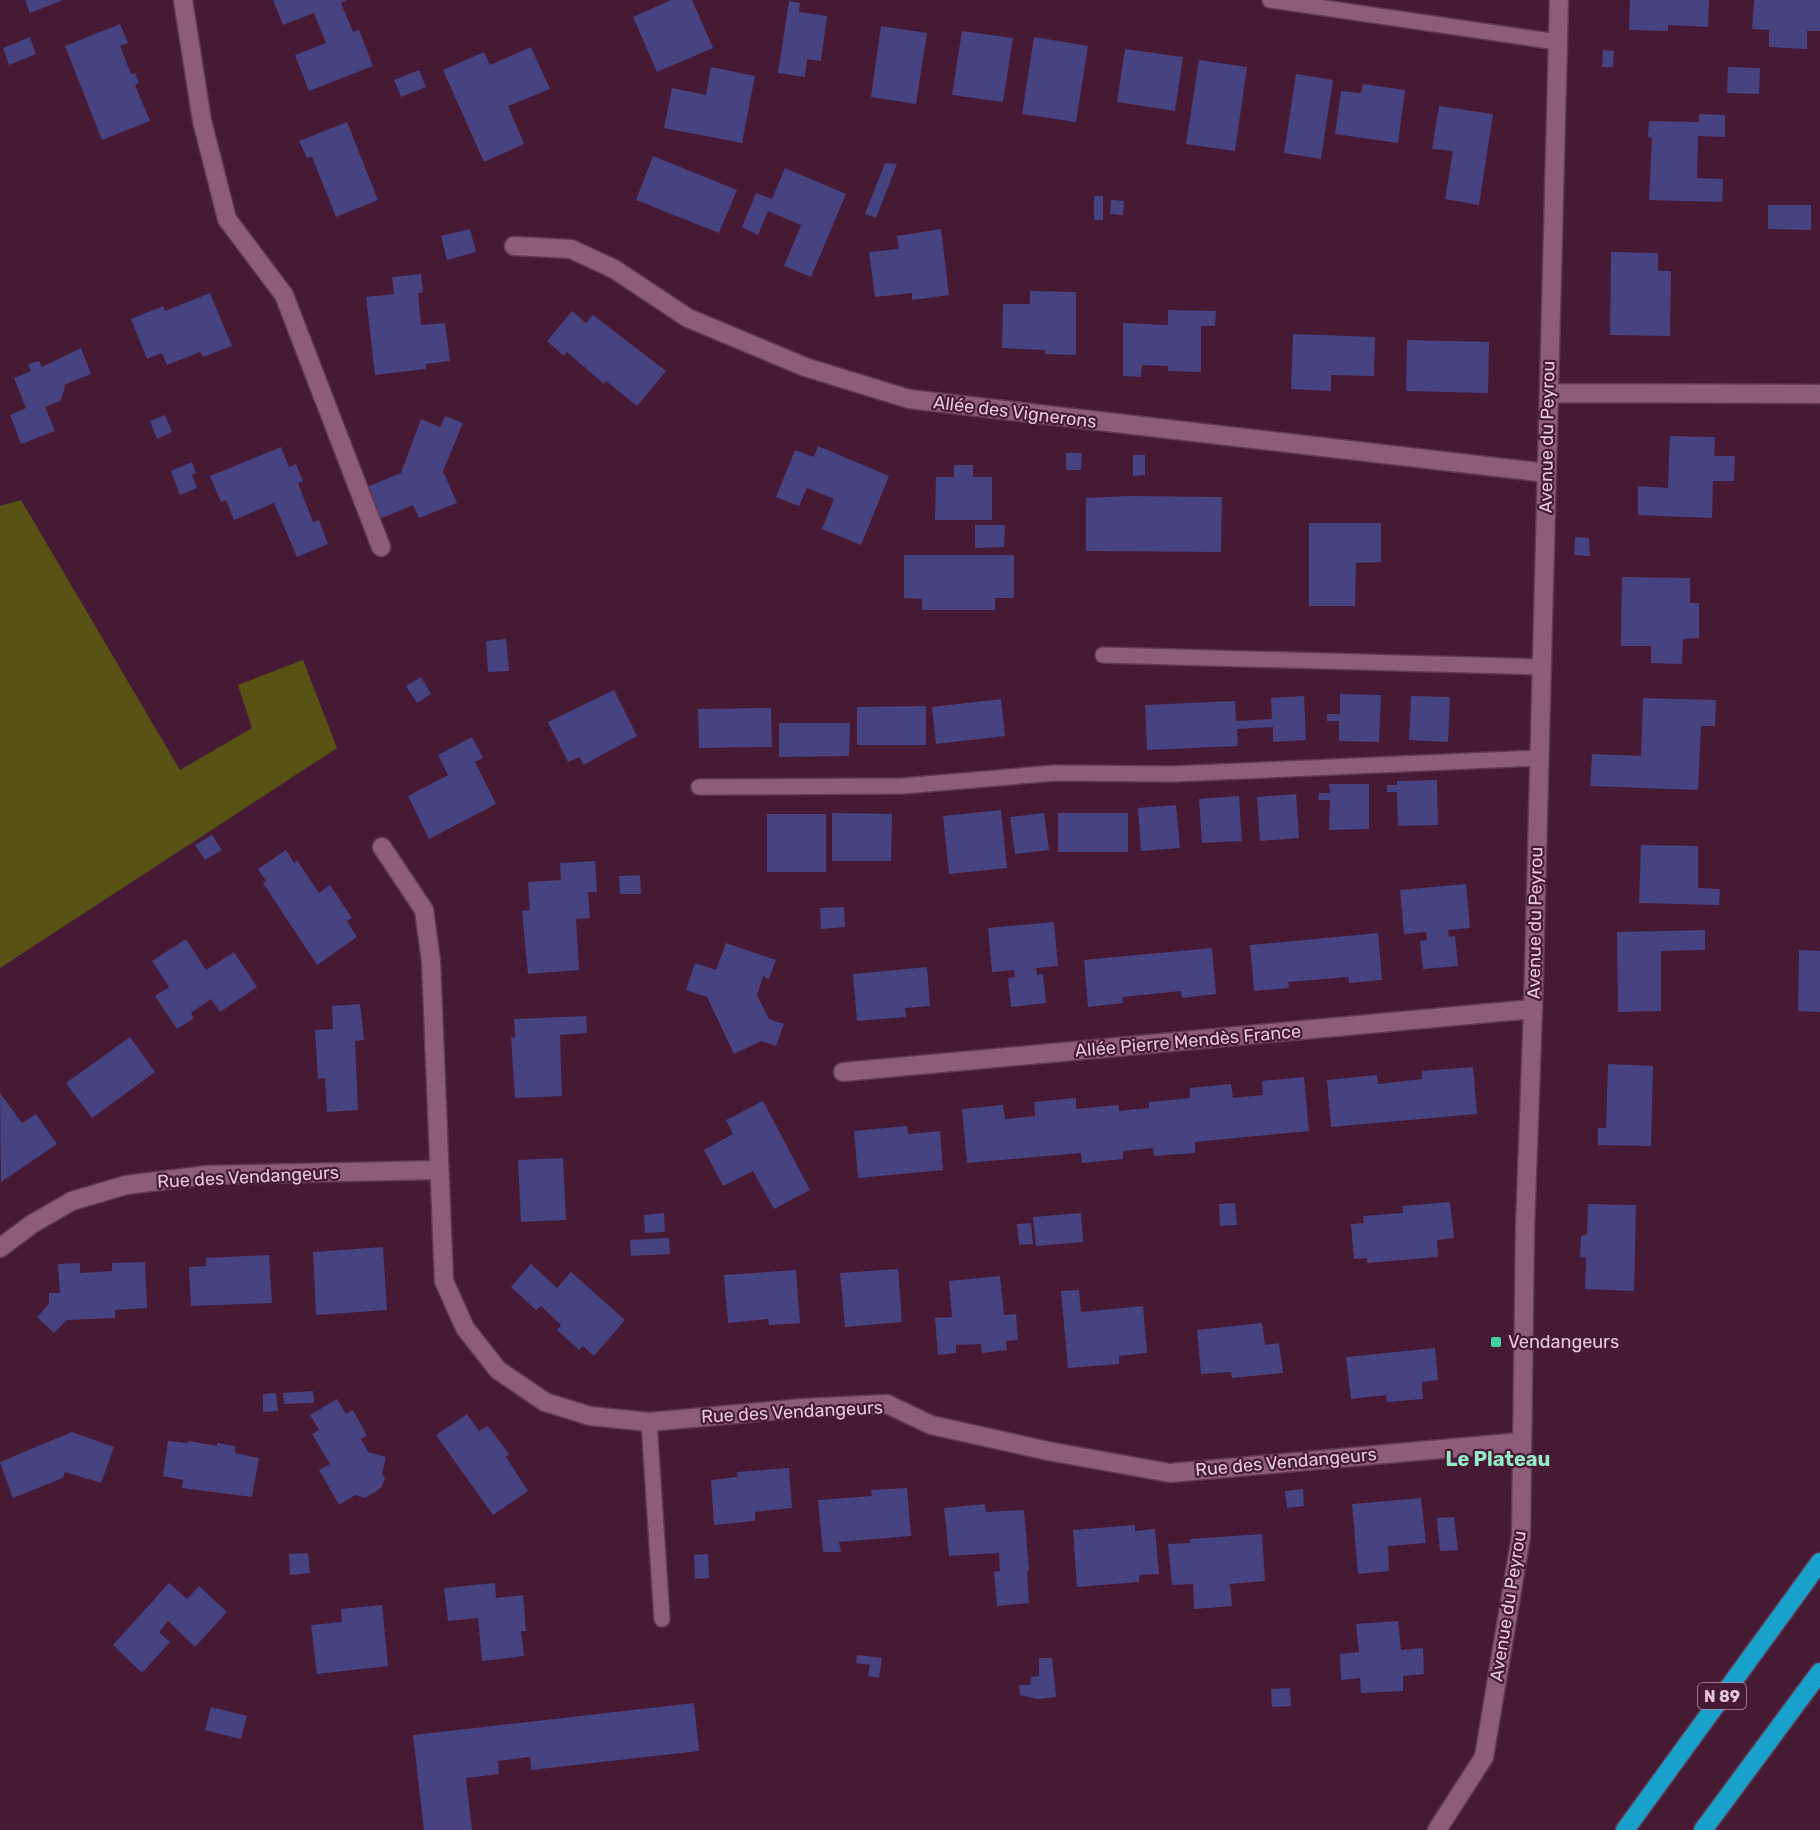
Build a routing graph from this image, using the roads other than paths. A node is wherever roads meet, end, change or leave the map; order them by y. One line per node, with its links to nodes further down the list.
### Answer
1 (183, 0): 9 (street)
2 (1270, 0): 4 (lane)
3 (1559, 0): 4 (street, Avenue du Peyrou)
4 (1557, 42): 6 (street, Avenue du Peyrou)
5 (514, 246): 8 (street, Allée des Vignerons)
6 (1548, 393): 7 (street); 8 (street, Avenue du Peyrou)
7 (1820, 394)
8 (1547, 473): 11 (street, Avenue du Peyrou)
9 (381, 547)
10 (1103, 655): 11 (lane)
11 (1541, 667): 12 (street, Avenue du Peyrou)
12 (1539, 758): 13 (lane); 15 (street, Avenue du Peyrou)
13 (699, 787)
14 (382, 847): 17 (street, Rue des Vendangeurs)
15 (1533, 1010): 16 (street, Allée Pierre Mendès France); 20 (street, Avenue du Peyrou)
16 (843, 1072)
17 (439, 1170): 18 (street, Rue des Vendangeurs); 19 (street, Rue des Vendangeurs)
18 (0, 1248)
19 (649, 1422): 20 (street, Rue des Vendangeurs); 22 (lane)
20 (1521, 1442): 24 (street, Avenue du Peyrou)
21 (1820, 1562): 25 (highway, N 89)
22 (662, 1619)
23 (1820, 1672): 26 (highway)
24 (1437, 1830)
25 (1625, 1830)
26 (1703, 1830)

